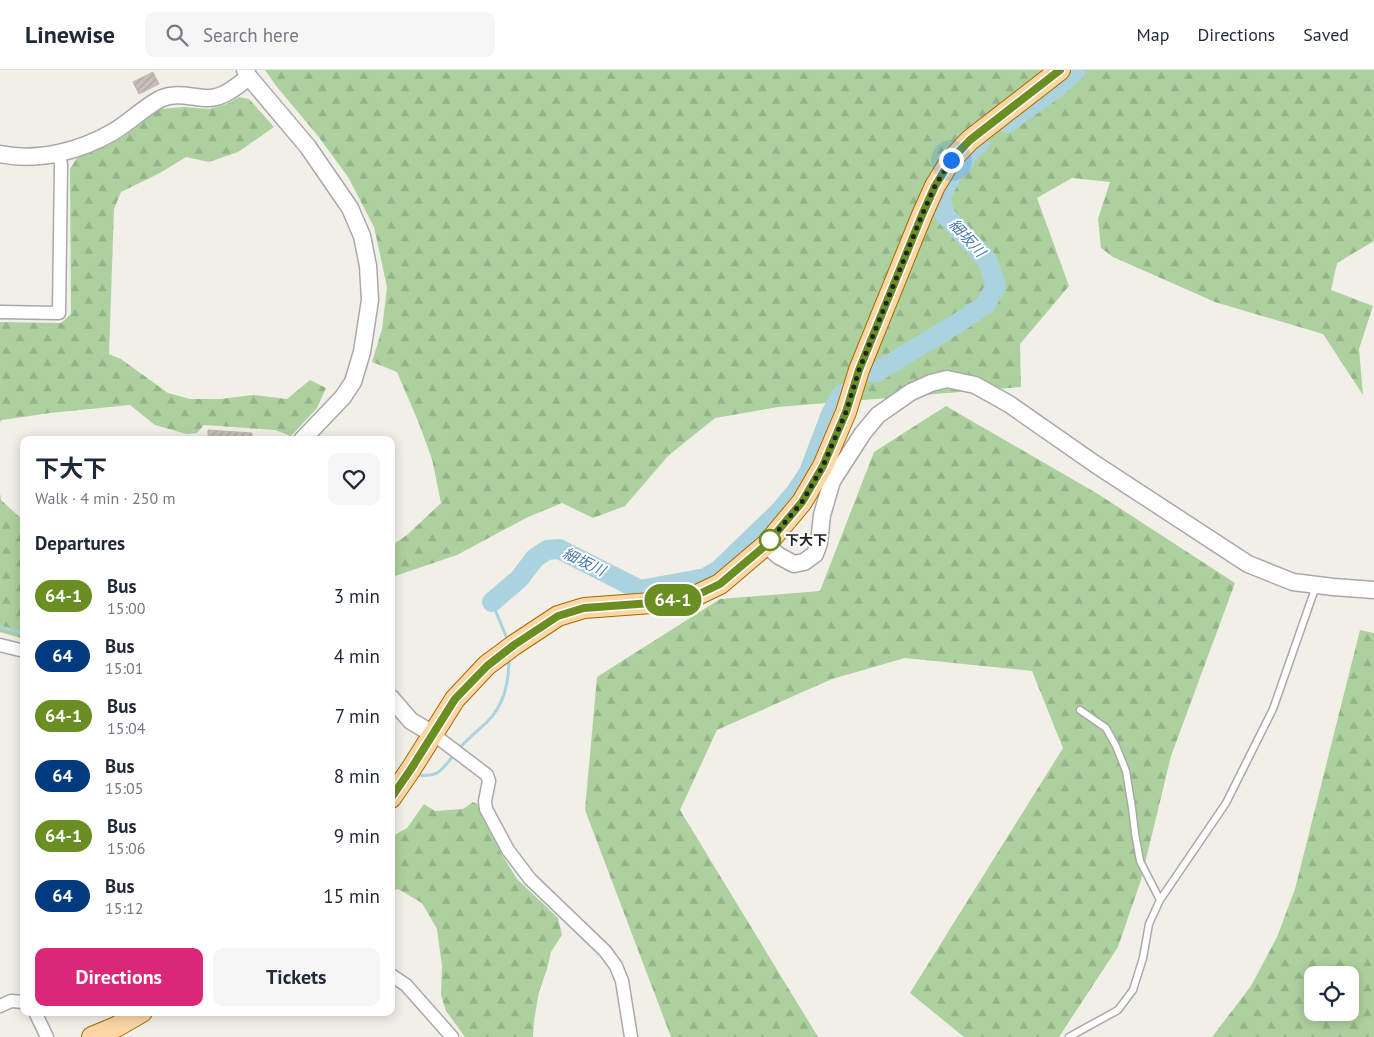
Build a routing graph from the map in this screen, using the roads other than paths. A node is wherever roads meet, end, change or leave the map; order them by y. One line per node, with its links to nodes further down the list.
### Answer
1 (1060, 70): 7 (main road)
2 (247, 74): 4 (street); 6 (street)
3 (0, 154): 4 (street)
4 (60, 154): 5 (street)
5 (0, 312)
6 (306, 436)
7 (766, 545): 8 (street); 14 (main road)
8 (1316, 586): 9 (street); 16 (lane)
9 (1374, 590)
10 (0, 645): 11 (street)
11 (20, 650)
12 (395, 702): 14 (street)
13 (1080, 710): 16 (lane)
14 (433, 734): 15 (main road); 25 (street)
15 (401, 784)
16 (1160, 900): 26 (lane)
17 (395, 978): 24 (street)
18 (20, 1002): 19 (street)
19 (0, 1006)
20 (37, 1016): 22 (street)
21 (135, 1016): 23 (main road)
22 (47, 1037)
23 (92, 1037)
24 (452, 1037)
25 (631, 1037)
26 (1068, 1037)

